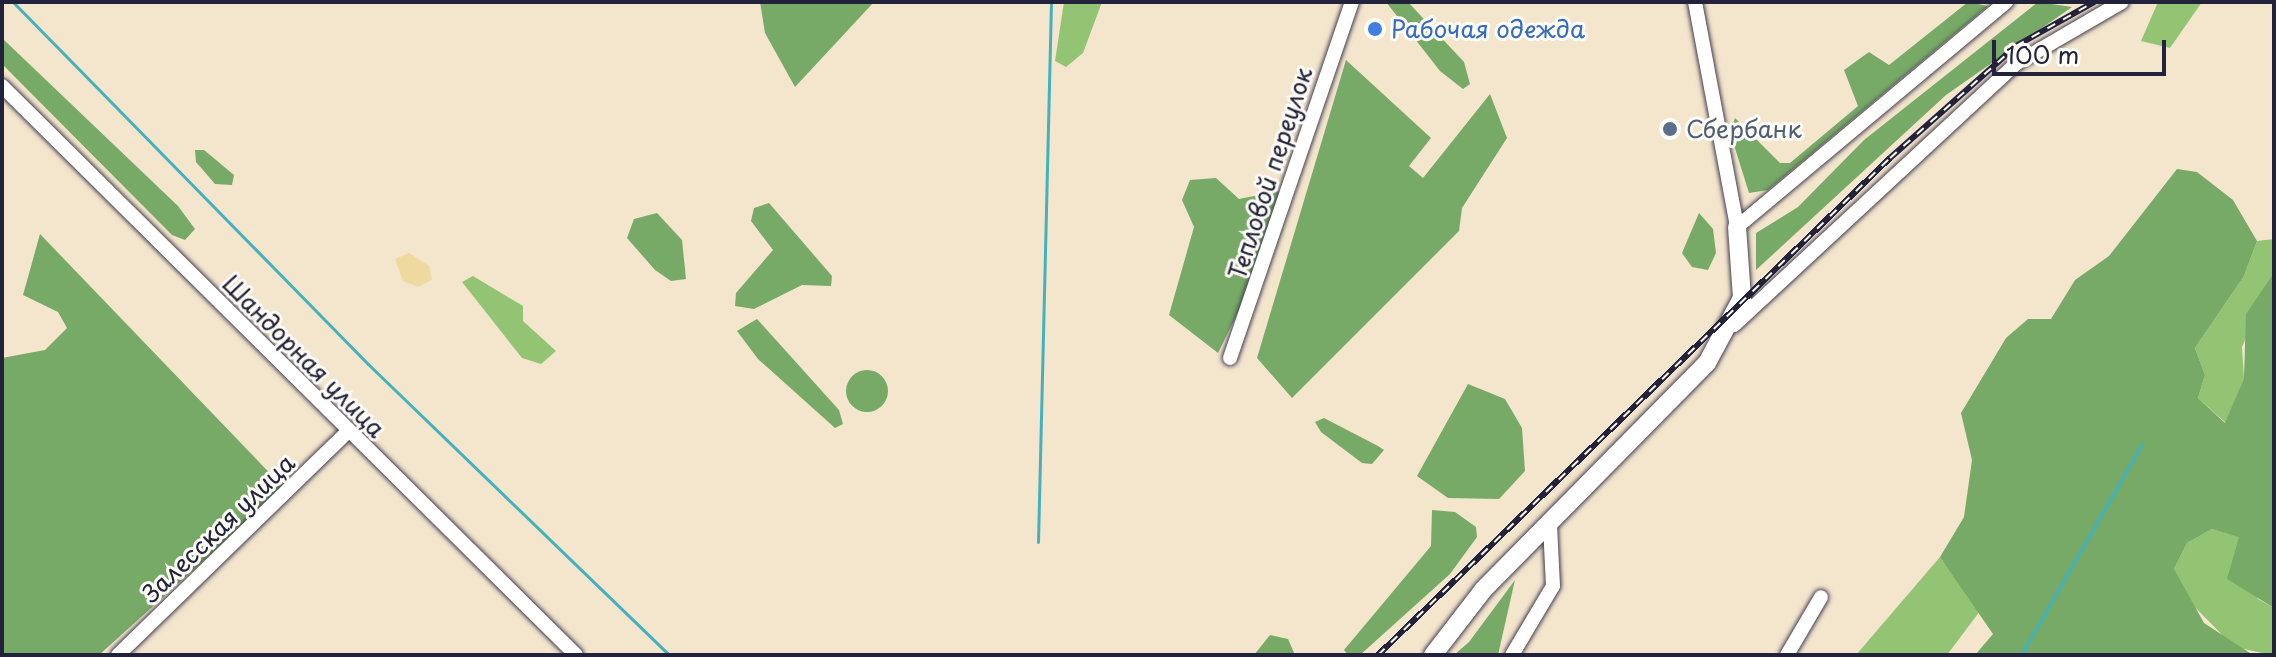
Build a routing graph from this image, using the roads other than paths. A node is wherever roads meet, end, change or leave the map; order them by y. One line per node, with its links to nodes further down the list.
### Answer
1 (1695, 2): 6 (street)
2 (2006, 2): 6 (street)
3 (2122, 2): 7 (street)
4 (1345, 5): 8 (street, Тепловой переулок)
5 (2, 86): 9 (street, Шандорная улица)
6 (1737, 227): 7 (main road)
7 (1734, 325): 10 (main road)
8 (1230, 358)
9 (348, 431): 12 (street, Залесская улица); 13 (street, Шандорная улица)
10 (1550, 525): 14 (main road); 15 (street)
11 (1821, 597): 16 (street)
12 (118, 655)
13 (576, 655)
14 (1433, 655)
15 (1512, 655)
16 (1787, 655)

